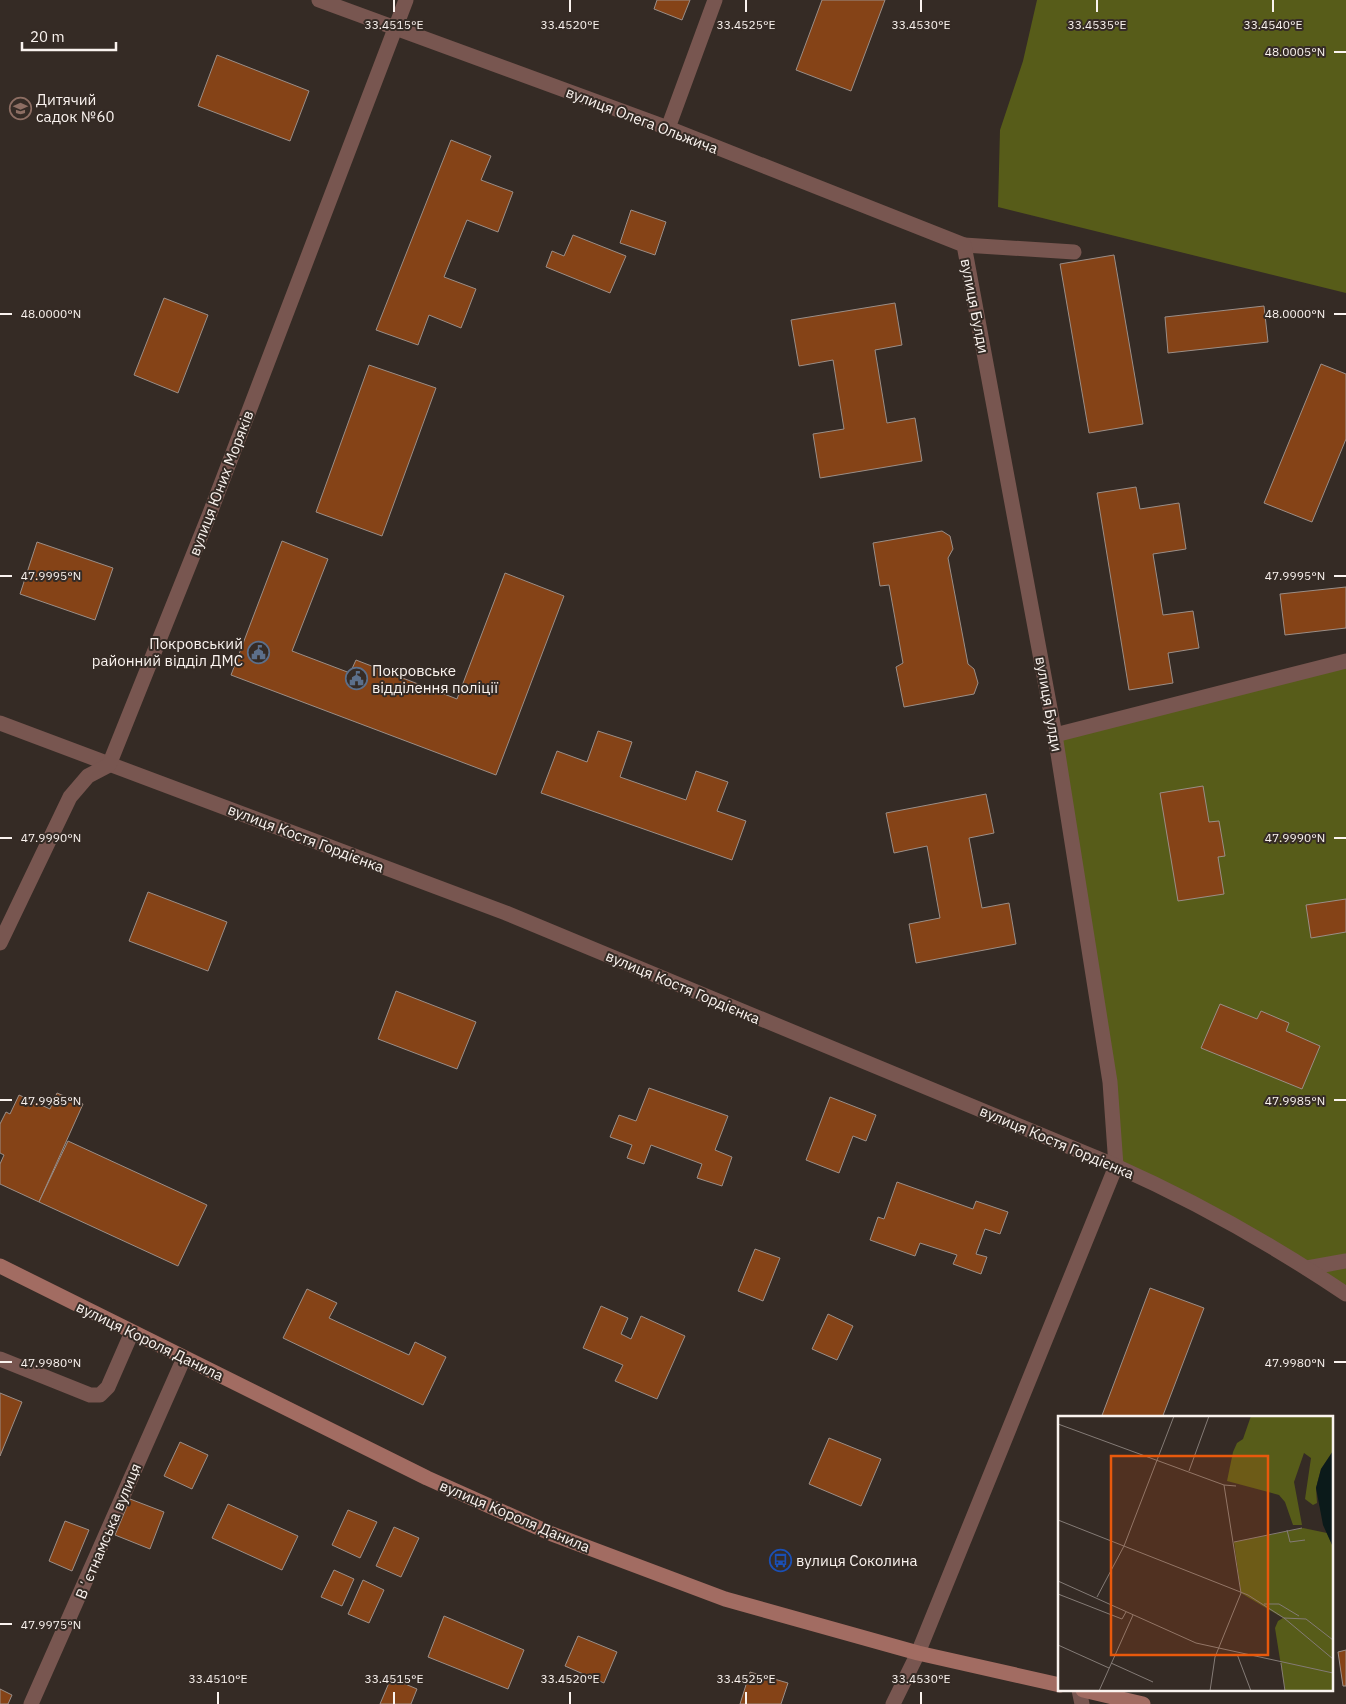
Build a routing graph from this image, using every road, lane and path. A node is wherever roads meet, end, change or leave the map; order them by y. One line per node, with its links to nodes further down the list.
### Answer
1 (319, 0): 4 (street, вулиця Олега Ольжича)
2 (406, 0): 4 (street, вулиця Юних Моряків)
3 (714, 0): 5 (street)
4 (396, 28): 5 (street, вулиця Олега Ольжича); 11 (street, вулиця Юних Моряків)
5 (668, 128): 6 (street, вулиця Олега Ольжича)
6 (964, 245): 7 (street, вулиця Олега Ольжича); 10 (street, вулиця Булди)
7 (1074, 252)
8 (1346, 661): 10 (street)
9 (0, 723): 11 (street, вулиця Костя Гордієнка)
10 (1055, 735): 13 (street, вулиця Булди)
11 (110, 765): 12 (street); 13 (street, вулиця Костя Гордієнка)
12 (0, 943)
13 (1116, 1166): 16 (street, вулиця Костя Гордієнка); 21 (street)
14 (1346, 1261): 16 (street)
15 (0, 1266): 18 (main road, вулиця Короля Данила)
16 (1307, 1268): 17 (street, вулиця Костя Гордієнка)
17 (1346, 1294)
18 (132, 1332): 19 (main road, вулиця Короля Данила); 20 (street)
19 (184, 1358): 21 (main road, вулиця Короля Данила); 24 (street, Вʼєтнамська вулиця)
20 (0, 1359)
21 (918, 1653): 22 (main road, вулиця Короля Данила); 25 (street)
22 (1058, 1685)
23 (1090, 1692): 26 (main road)
24 (32, 1704)
25 (893, 1704)
26 (1143, 1704)

